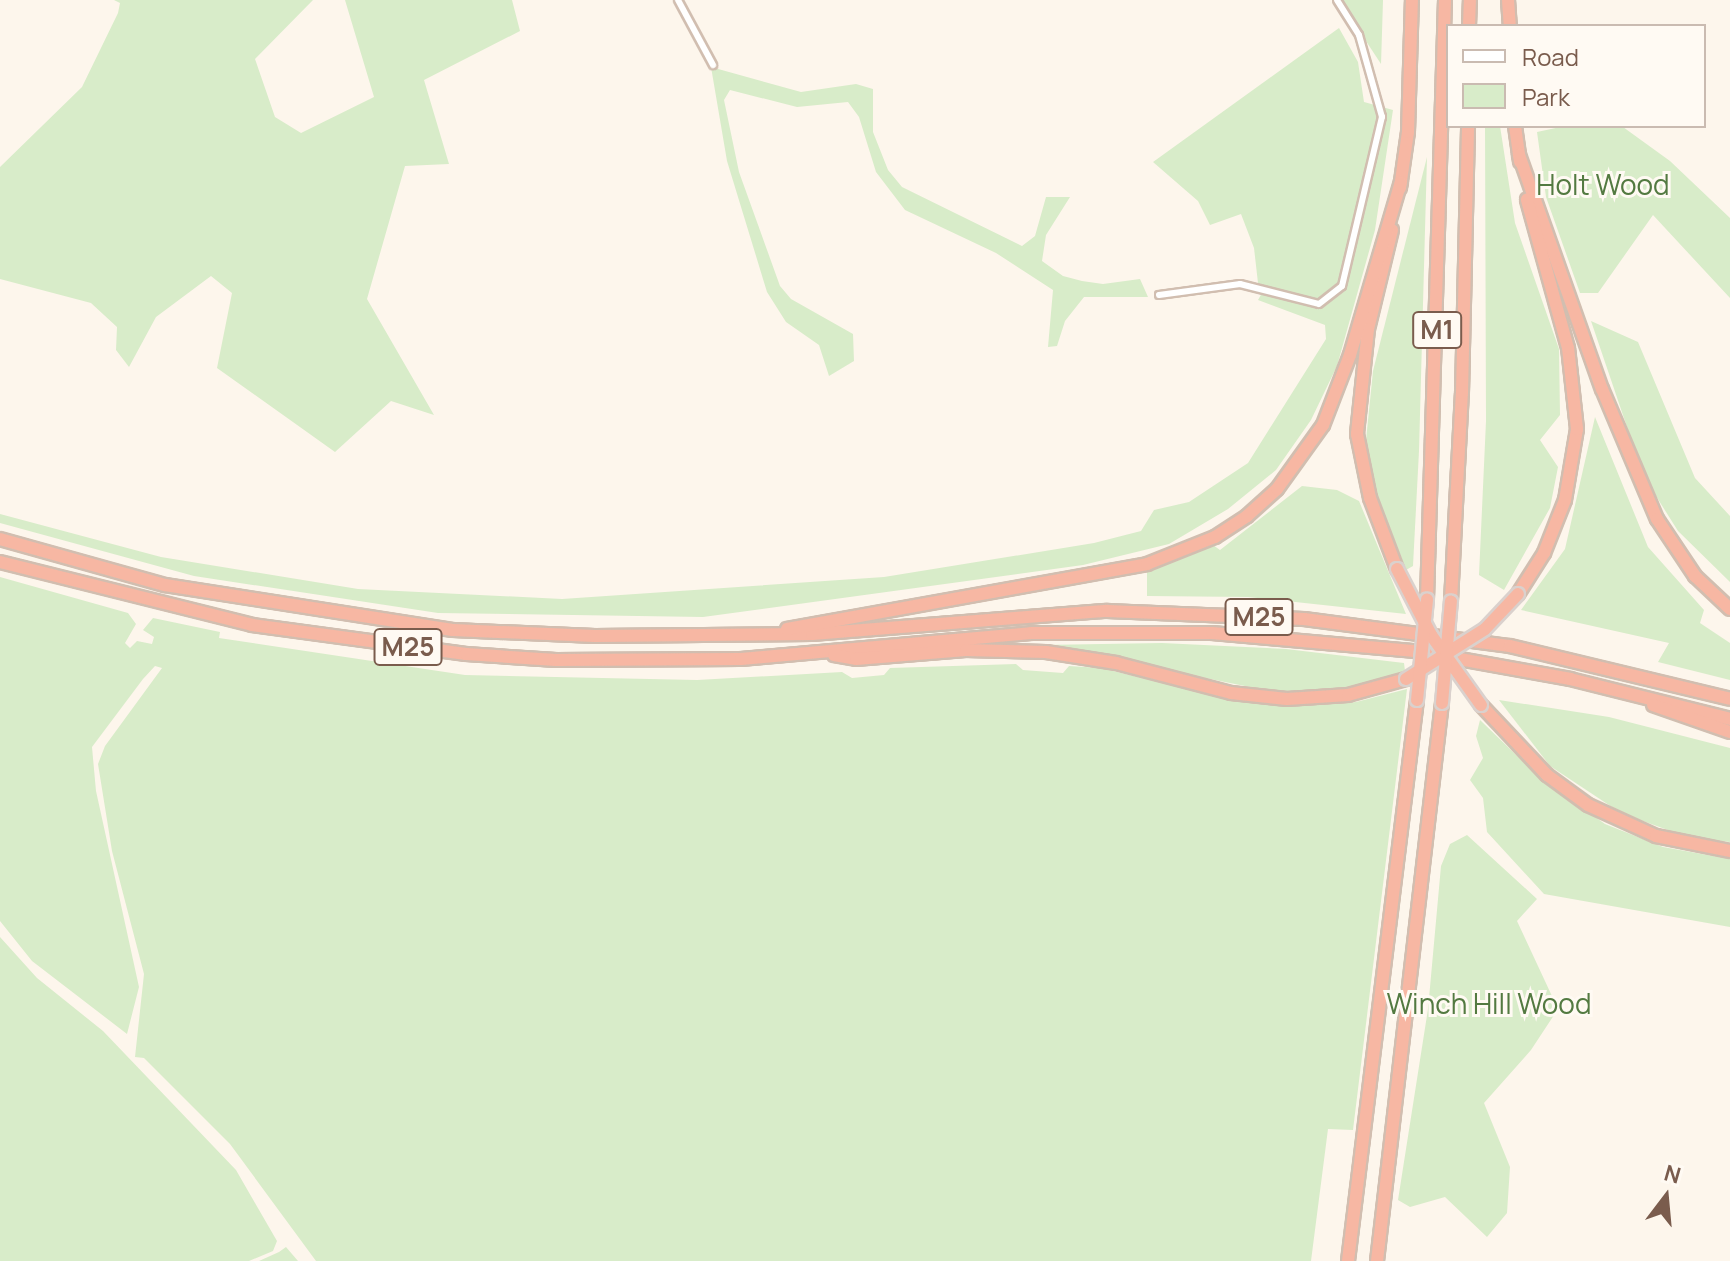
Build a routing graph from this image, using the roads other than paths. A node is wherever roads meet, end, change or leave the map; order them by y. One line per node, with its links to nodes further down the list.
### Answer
1 (678, 0): 9 (street)
2 (1337, 0): 14 (street)
3 (1412, 0): 13 (highway)
4 (1445, 0): 25 (highway, M1, bridge)
5 (1470, 0): 7 (highway)
6 (1508, 0): 8 (highway)
7 (1469, 24)
8 (1510, 24)
9 (713, 65)
10 (1468, 128): 26 (highway, M1, bridge)
11 (1515, 128): 12 (highway)
12 (1519, 155): 17 (highway); 19 (highway, bridge)
13 (1401, 182): 18 (highway); 24 (highway, bridge)
14 (1159, 295)
15 (0, 539): 18 (highway, M25)
16 (0, 562): 19 (highway, M25)
17 (1730, 609)
18 (780, 631): 21 (highway, M25)
19 (825, 653): 20 (highway, M25)
20 (1621, 690): 22 (highway, M25); 23 (highway, M25)
21 (1730, 699)
22 (1730, 719)
23 (1730, 732)
24 (1730, 851)
25 (1348, 1261)
26 (1377, 1261)

